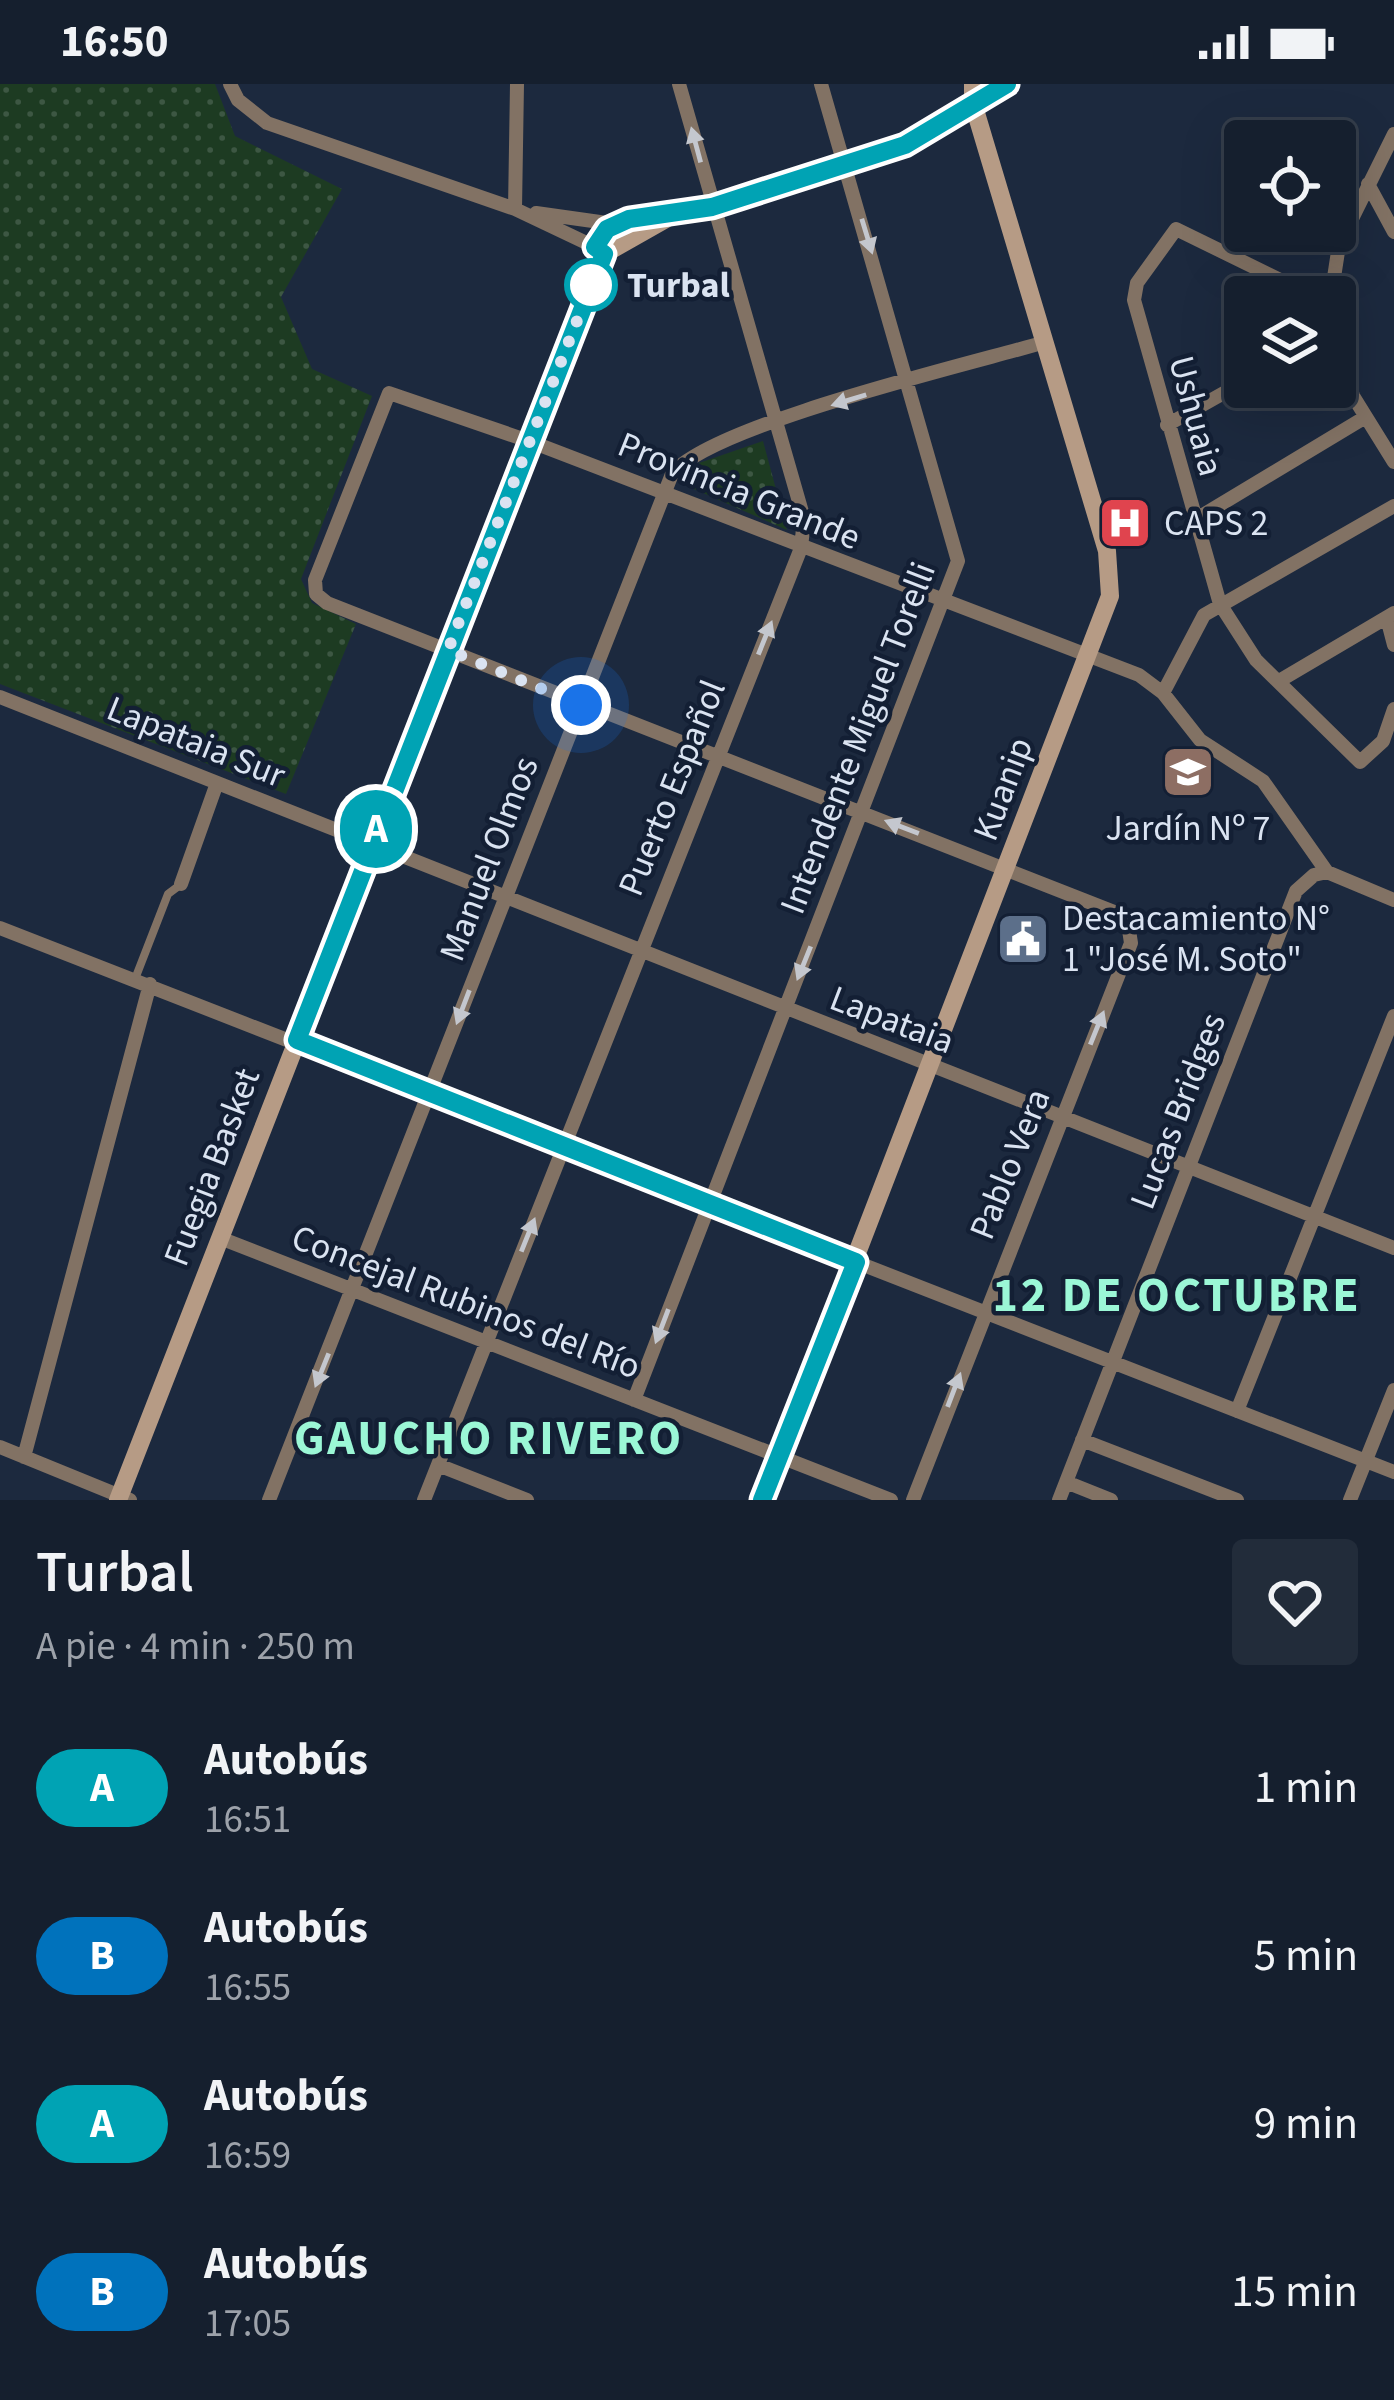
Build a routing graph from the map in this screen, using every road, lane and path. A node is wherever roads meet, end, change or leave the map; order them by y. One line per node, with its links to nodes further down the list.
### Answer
1 (230, 84): 11 (street)
2 (517, 84): 11 (street)
3 (679, 84): 10 (street, Puerto Español, one-way to 3)
4 (821, 84): 8 (street, Intendente Miguel Torelli)
5 (1007, 84): 6 (street)
6 (973, 93): 8 (main road); 19 (main road, Kuanip)
7 (1394, 134): 9 (street)
8 (846, 164): 10 (main road); 20 (street, Intendente Miguel Torelli, one-way to 20)
9 (1368, 184): 14 (street); 18 (street)
10 (712, 207): 12 (main road); 24 (street, Puerto Español)
11 (515, 209): 13 (street); 16 (street)
12 (671, 216): 13 (main road); 15 (main road)
13 (617, 224): 15 (main road); 16 (main road, Fuegia Basket)
14 (1394, 232)
15 (626, 242): 16 (main road)
16 (599, 251): 26 (main road, Fuegia Basket)
17 (1272, 276): 25 (street, Ushuaia)
18 (1334, 276)
19 (1042, 343): 20 (street, Manuel Olmos); 37 (main road, Kuanip)
20 (910, 381): 24 (street, Manuel Olmos, one-way to 24); 33 (street, Intendente Miguel Torelli)
21 (1224, 394): 25 (street)
22 (1356, 396): 23 (street)
23 (1364, 418): 27 (street); 30 (street)
24 (773, 423): 28 (street, Manuel Olmos); 31 (street, Puerto Español)
25 (1167, 425): 30 (street, Ushuaia)
26 (530, 441): 28 (street, Provincia Grande); 36 (main road, Fuegia Basket); 36 (street, Provincia Grande)
27 (1394, 462)
28 (662, 492): 31 (street, Provincia Grande); 41 (street, Manuel Olmos)
29 (1394, 506): 32 (street)
30 (1193, 520): 32 (street, Ushuaia)
31 (801, 548): 33 (street, Provincia Grande); 43 (street, Puerto Español, one-way to 31)
32 (1220, 604): 38 (street, Ushuaia); 39 (street)
33 (945, 605): 37 (street, Provincia Grande); 45 (street, Intendente Miguel Torelli)
34 (1390, 616): 35 (street); 38 (street)
35 (1394, 646)
36 (448, 650): 41 (street); 46 (main road, Fuegia Basket)
37 (1089, 658): 39 (street, Provincia Grande); 47 (main road, Kuanip)
38 (1279, 681): 42 (street, Ushuaia)
39 (1163, 693): 48 (street, Provincia Grande)
40 (0, 697): 44 (street, Lapataia Sur)
41 (581, 705): 43 (street); 50 (street, Manuel Olmos)
42 (1394, 709)
43 (716, 757): 45 (street); 53 (street, Puerto Español)
44 (217, 783): 46 (street, Lapataia Sur); 49 (street)
45 (865, 812): 47 (street, one-way to 45); 55 (street, Intendente Miguel Torelli, one-way to 55)
46 (370, 844): 50 (street, Lapataia); 57 (main road, Fuegia Basket)
47 (1008, 868): 58 (main road, Kuanip); 60 (street, Pablo Vera, one-way to 47)
48 (1327, 872): 51 (street); 62 (street, Lucas Bridges)
49 (182, 884): 54 (lane)
50 (506, 898): 53 (street, Lapataia); 59 (street, Manuel Olmos, one-way to 59)
51 (1394, 900)
52 (0, 928): 54 (street)
53 (640, 952): 55 (street, Lapataia); 61 (street, Puerto Español)
54 (142, 981): 57 (street); 77 (street)
55 (785, 1010): 58 (street, Lapataia); 63 (street, Intendente Miguel Torelli)
56 (1394, 1016): 64 (street)
57 (297, 1040): 59 (street); 65 (main road, Fuegia Basket)
58 (931, 1067): 60 (street, Lapataia); 67 (main road, Kuanip)
59 (430, 1092): 61 (street); 68 (street, Manuel Olmos)
60 (1060, 1119): 62 (street, Lapataia); 69 (street, Pablo Vera)
61 (563, 1146): 63 (street); 70 (street, Puerto Español, one-way to 61)
62 (1188, 1170): 64 (street, Lapataia); 71 (street, Lucas Bridges)
63 (709, 1204): 67 (street); 73 (street, Intendente Miguel Torelli, one-way to 73)
64 (1316, 1219): 66 (street, Lapataia); 74 (street)
65 (220, 1238): 68 (street, Concejal Rubinos del Río); 83 (main road, Fuegia Basket)
66 (1394, 1248)
67 (856, 1262): 69 (street); 78 (main road, Kuanip)
68 (355, 1290): 70 (street, Concejal Rubinos del Río); 84 (street, Manuel Olmos, one-way to 84)
69 (984, 1311): 71 (street); 89 (street, Pablo Vera, one-way to 69)
70 (486, 1341): 73 (street, Concejal Rubinos del Río); 80 (street, Puerto Español)
71 (1113, 1362): 74 (street); 75 (street, Lucas Bridges)
72 (1394, 1390): 79 (street)
73 (634, 1400): 78 (street, Concejal Rubinos del Río)
74 (1237, 1412): 79 (street)
75 (1082, 1440): 82 (street, Lucas Bridges); 92 (street)
76 (0, 1447): 77 (street)
77 (24, 1456): 83 (street)
78 (779, 1456): 87 (main road, Kuanip); 88 (street, Concejal Rubinos del Río)
79 (1365, 1460): 81 (street); 93 (street)
80 (438, 1465): 85 (street, Puerto Español); 86 (street)
81 (1394, 1472)
82 (1066, 1483): 90 (street, Lucas Bridges); 91 (street)
83 (122, 1499)
84 (269, 1500)
85 (424, 1500)
86 (527, 1500)
87 (762, 1500)
88 (891, 1500)
89 (913, 1500)
90 (1059, 1500)
91 (1111, 1500)
92 (1237, 1500)
93 (1350, 1500)

